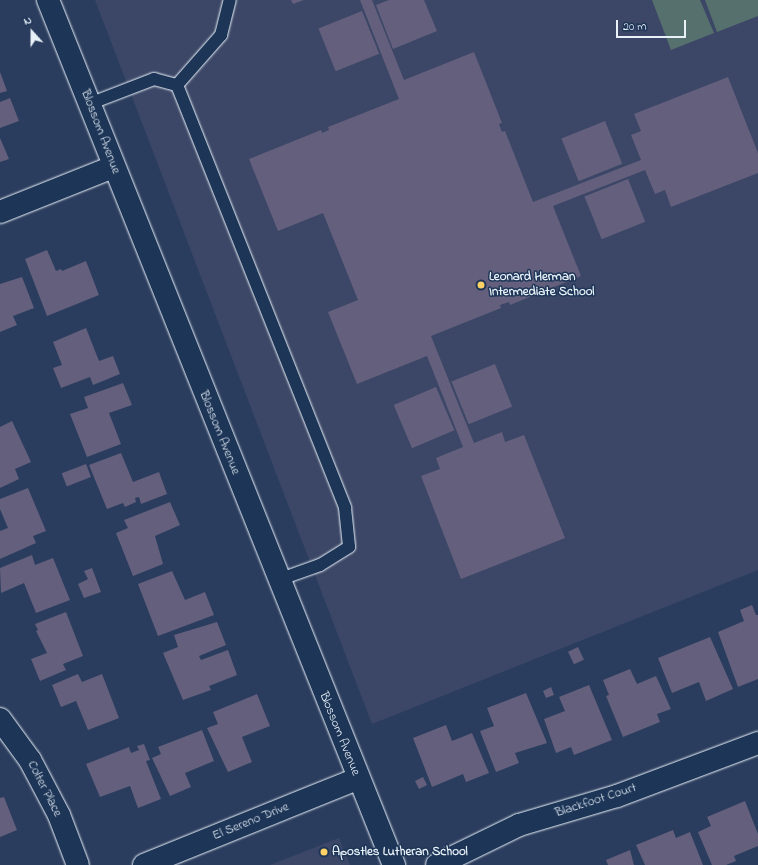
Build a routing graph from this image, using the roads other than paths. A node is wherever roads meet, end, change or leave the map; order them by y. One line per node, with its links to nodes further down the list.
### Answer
1 (48, 0): 4 (street, Blossom Avenue)
2 (230, 0): 3 (lane)
3 (177, 85): 4 (lane); 7 (lane)
4 (89, 104): 5 (street, Blossom Avenue)
5 (113, 167): 6 (street); 7 (street, Blossom Avenue)
6 (0, 212)
7 (278, 580): 10 (street, Blossom Avenue)
8 (0, 719): 11 (street, Colter Place)
9 (758, 743): 14 (street, Blackfoot Court)
10 (357, 779): 12 (street, El Sereno Drive); 13 (street, Blossom Avenue)
11 (78, 865)
12 (144, 865)
13 (394, 865)
14 (437, 865)

